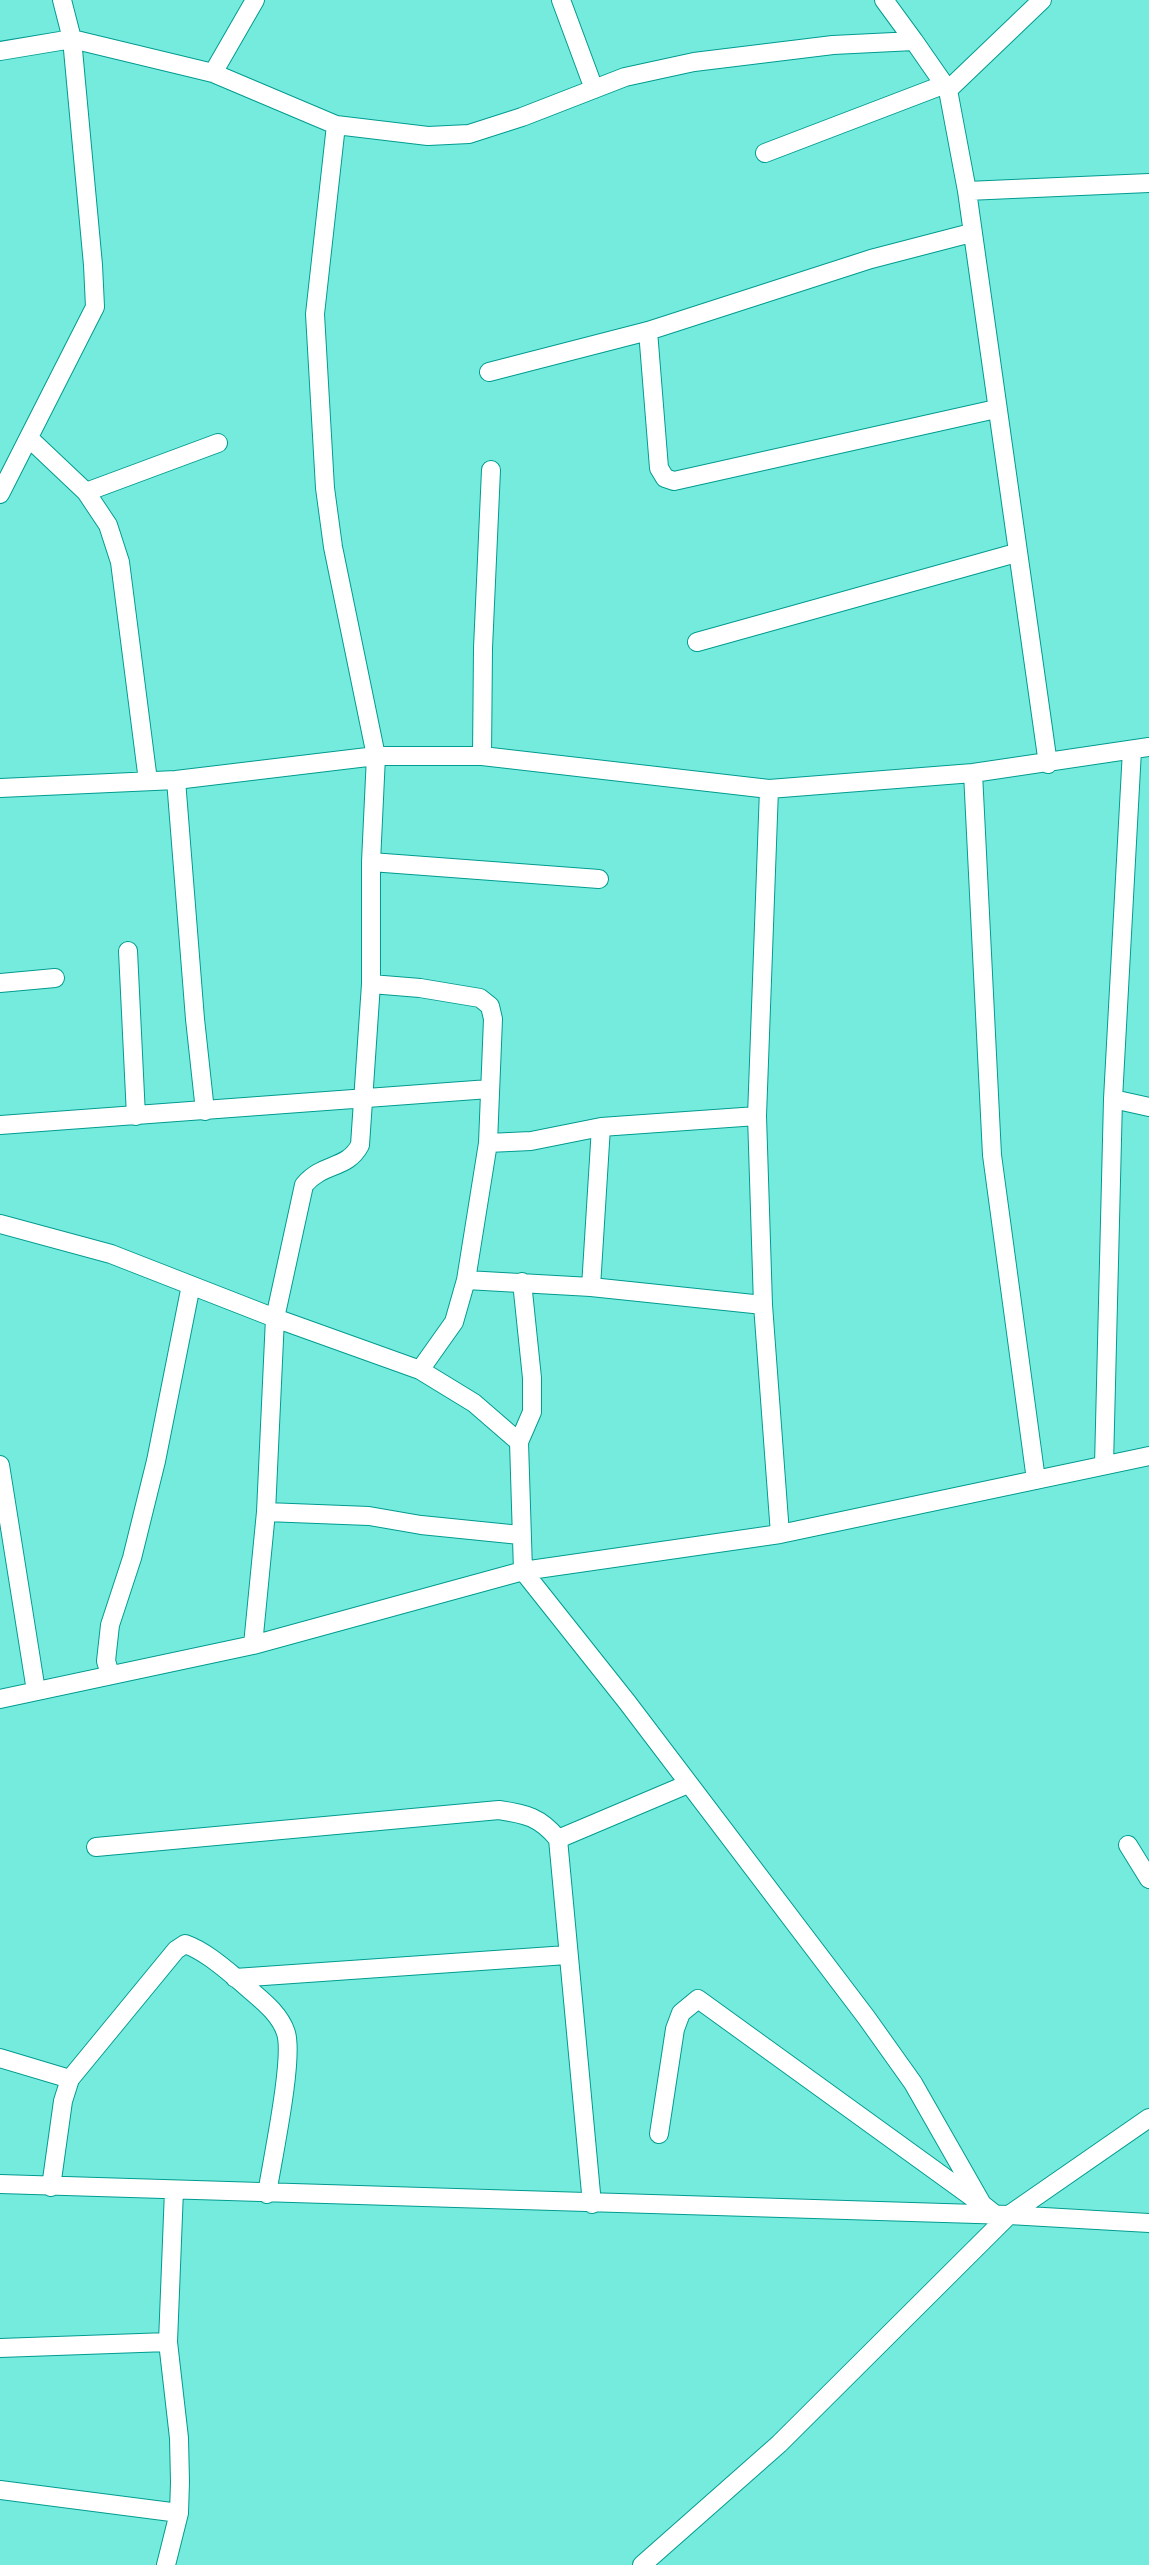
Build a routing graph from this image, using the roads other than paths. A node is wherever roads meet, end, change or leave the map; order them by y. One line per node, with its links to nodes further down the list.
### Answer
1 (62, 0): 6 (street)
2 (255, 0): 9 (street)
3 (561, 0): 11 (street)
4 (884, 0): 7 (street)
5 (1042, 0): 10 (street)
6 (72, 39): 8 (street); 9 (street); 20 (street)
7 (914, 41): 10 (street); 11 (street)
8 (0, 51)
9 (213, 73): 12 (street)
10 (946, 88): 13 (street); 15 (street)
11 (594, 89): 12 (street)
12 (336, 125): 28 (street)
13 (765, 153)
14 (1149, 183): 15 (street)
15 (967, 191): 16 (street)
16 (971, 233): 17 (street); 19 (street)
17 (648, 331): 18 (street); 19 (street)
18 (489, 372)
19 (996, 409): 25 (street)
20 (30, 439): 23 (street); 24 (street)
21 (218, 443): 23 (street)
22 (491, 470): 29 (street)
23 (86, 492): 33 (street)
24 (0, 494)
25 (1016, 553): 26 (street); 30 (street)
26 (697, 642)
27 (1140, 748): 30 (street); 44 (street)
28 (376, 756): 29 (street); 32 (street); 36 (street)
29 (482, 756): 35 (street)
30 (1048, 764): 31 (street)
31 (973, 773): 35 (street); 64 (street)
32 (176, 780): 33 (street); 46 (street)
33 (148, 781): 34 (street)
34 (0, 788)
35 (769, 789): 48 (street)
36 (371, 862): 37 (street); 41 (street)
37 (599, 879)
38 (128, 951): 47 (street)
39 (55, 978): 40 (street)
40 (0, 983)
41 (371, 984): 42 (street); 43 (street)
42 (489, 1089): 43 (street); 51 (street)
43 (362, 1098): 46 (street); 58 (street)
44 (1113, 1099): 45 (street); 63 (street)
45 (1149, 1107)
46 (205, 1111): 47 (street)
47 (136, 1116): 49 (street)
48 (757, 1116): 50 (street); 57 (street)
49 (0, 1125)
50 (601, 1127): 51 (street); 56 (street)
51 (488, 1143): 53 (street)
52 (0, 1224): 55 (street)
53 (466, 1280): 54 (street); 59 (street)
54 (522, 1282): 56 (street); 60 (street)
55 (191, 1285): 58 (street); 70 (street)
56 (591, 1287): 57 (street)
57 (763, 1305): 66 (street)
58 (275, 1318): 59 (street); 65 (street)
59 (420, 1370): 60 (street)
60 (519, 1442): 67 (street)
61 (1149, 1456): 63 (street)
62 (0, 1465): 71 (street)
63 (1104, 1465): 64 (street)
64 (1036, 1480): 66 (street)
65 (266, 1512): 67 (street); 69 (street)
66 (780, 1534): 68 (street)
67 (520, 1535): 68 (street)
68 (523, 1571): 69 (street); 73 (street)
69 (253, 1645): 70 (street)
70 (110, 1674): 71 (street)
71 (36, 1691): 72 (street)
72 (0, 1699)
73 (688, 1784): 74 (street); 89 (street)
74 (558, 1839): 76 (street); 78 (street)
75 (1128, 1845): 77 (street)
76 (96, 1847)
77 (1149, 1879)
78 (567, 1955): 79 (street); 88 (street)
79 (235, 1978): 81 (street); 87 (street)
80 (0, 2058): 81 (street)
81 (70, 2079): 85 (street)
82 (1149, 2118): 90 (street)
83 (659, 2134): 89 (street)
84 (0, 2184): 85 (street)
85 (51, 2187): 86 (street)
86 (174, 2190): 87 (street); 92 (street)
87 (267, 2194): 88 (street)
88 (592, 2204): 90 (street)
89 (982, 2204): 90 (street)
90 (1003, 2216): 91 (street); 97 (street)
91 (1149, 2223)
92 (168, 2342): 93 (street); 95 (street)
93 (0, 2348)
94 (0, 2490): 95 (street)
95 (179, 2513): 96 (street)
96 (166, 2565)
97 (642, 2565)

